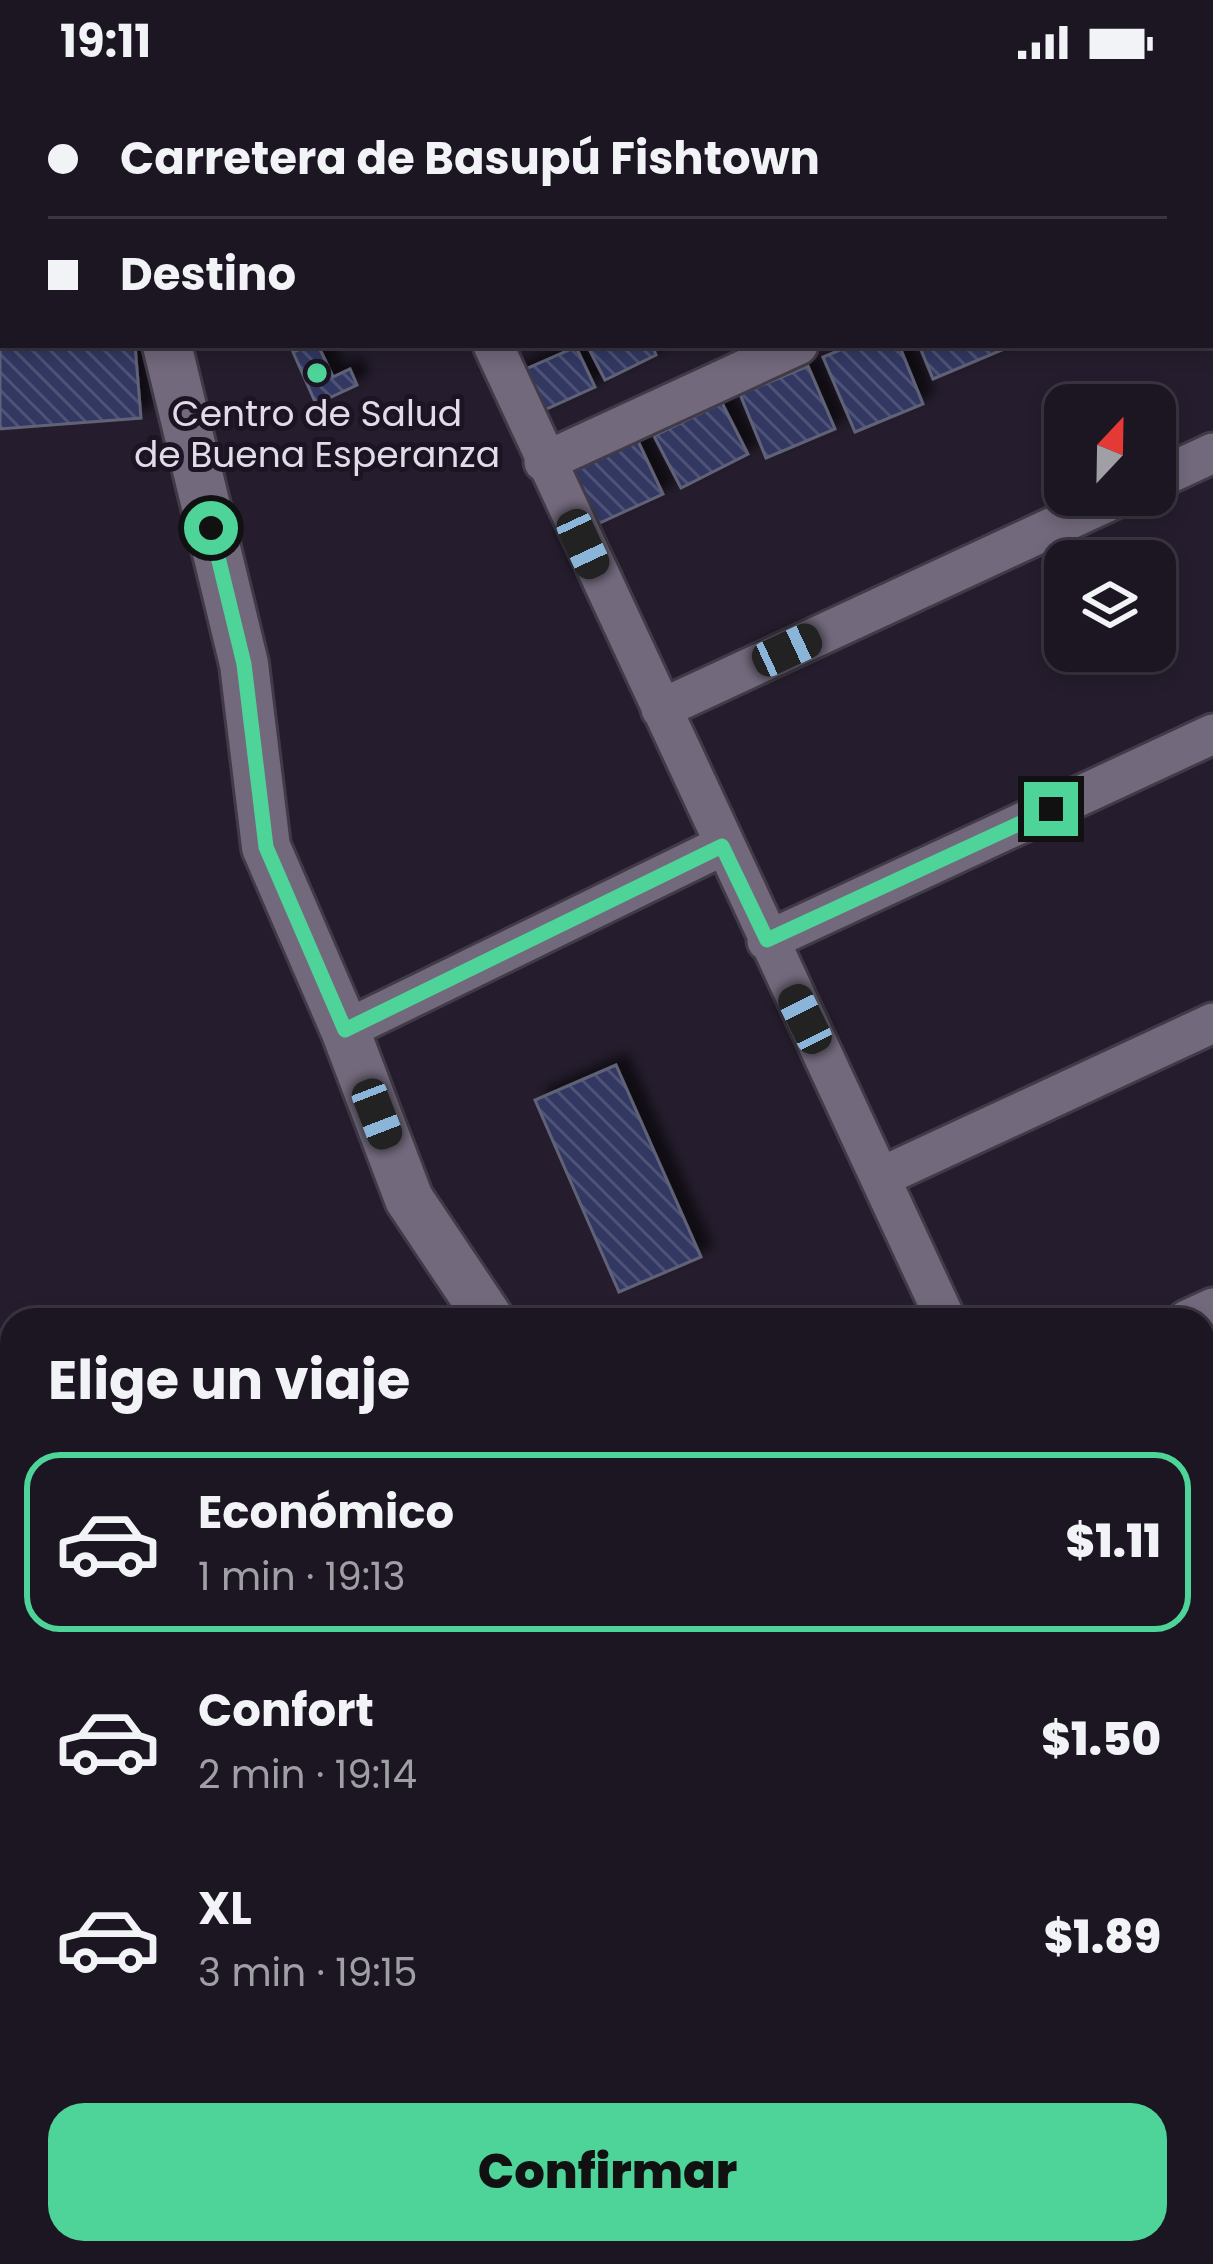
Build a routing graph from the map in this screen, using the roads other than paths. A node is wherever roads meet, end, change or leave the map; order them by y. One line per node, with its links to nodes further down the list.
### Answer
1 (168, 348): 13 (street)
2 (495, 348): 5 (street)
3 (791, 348): 5 (street)
4 (1213, 453): 6 (street)
5 (544, 462): 8 (street)
6 (1176, 470)
7 (1078, 516): 8 (street)
8 (661, 709): 10 (street)
9 (1213, 734): 11 (street)
10 (722, 846): 11 (street); 13 (street)
11 (767, 940): 14 (street)
12 (1213, 1023): 14 (street)
13 (345, 1030): 15 (street)
14 (881, 1177): 16 (street)
15 (482, 1308)
16 (941, 1308)

